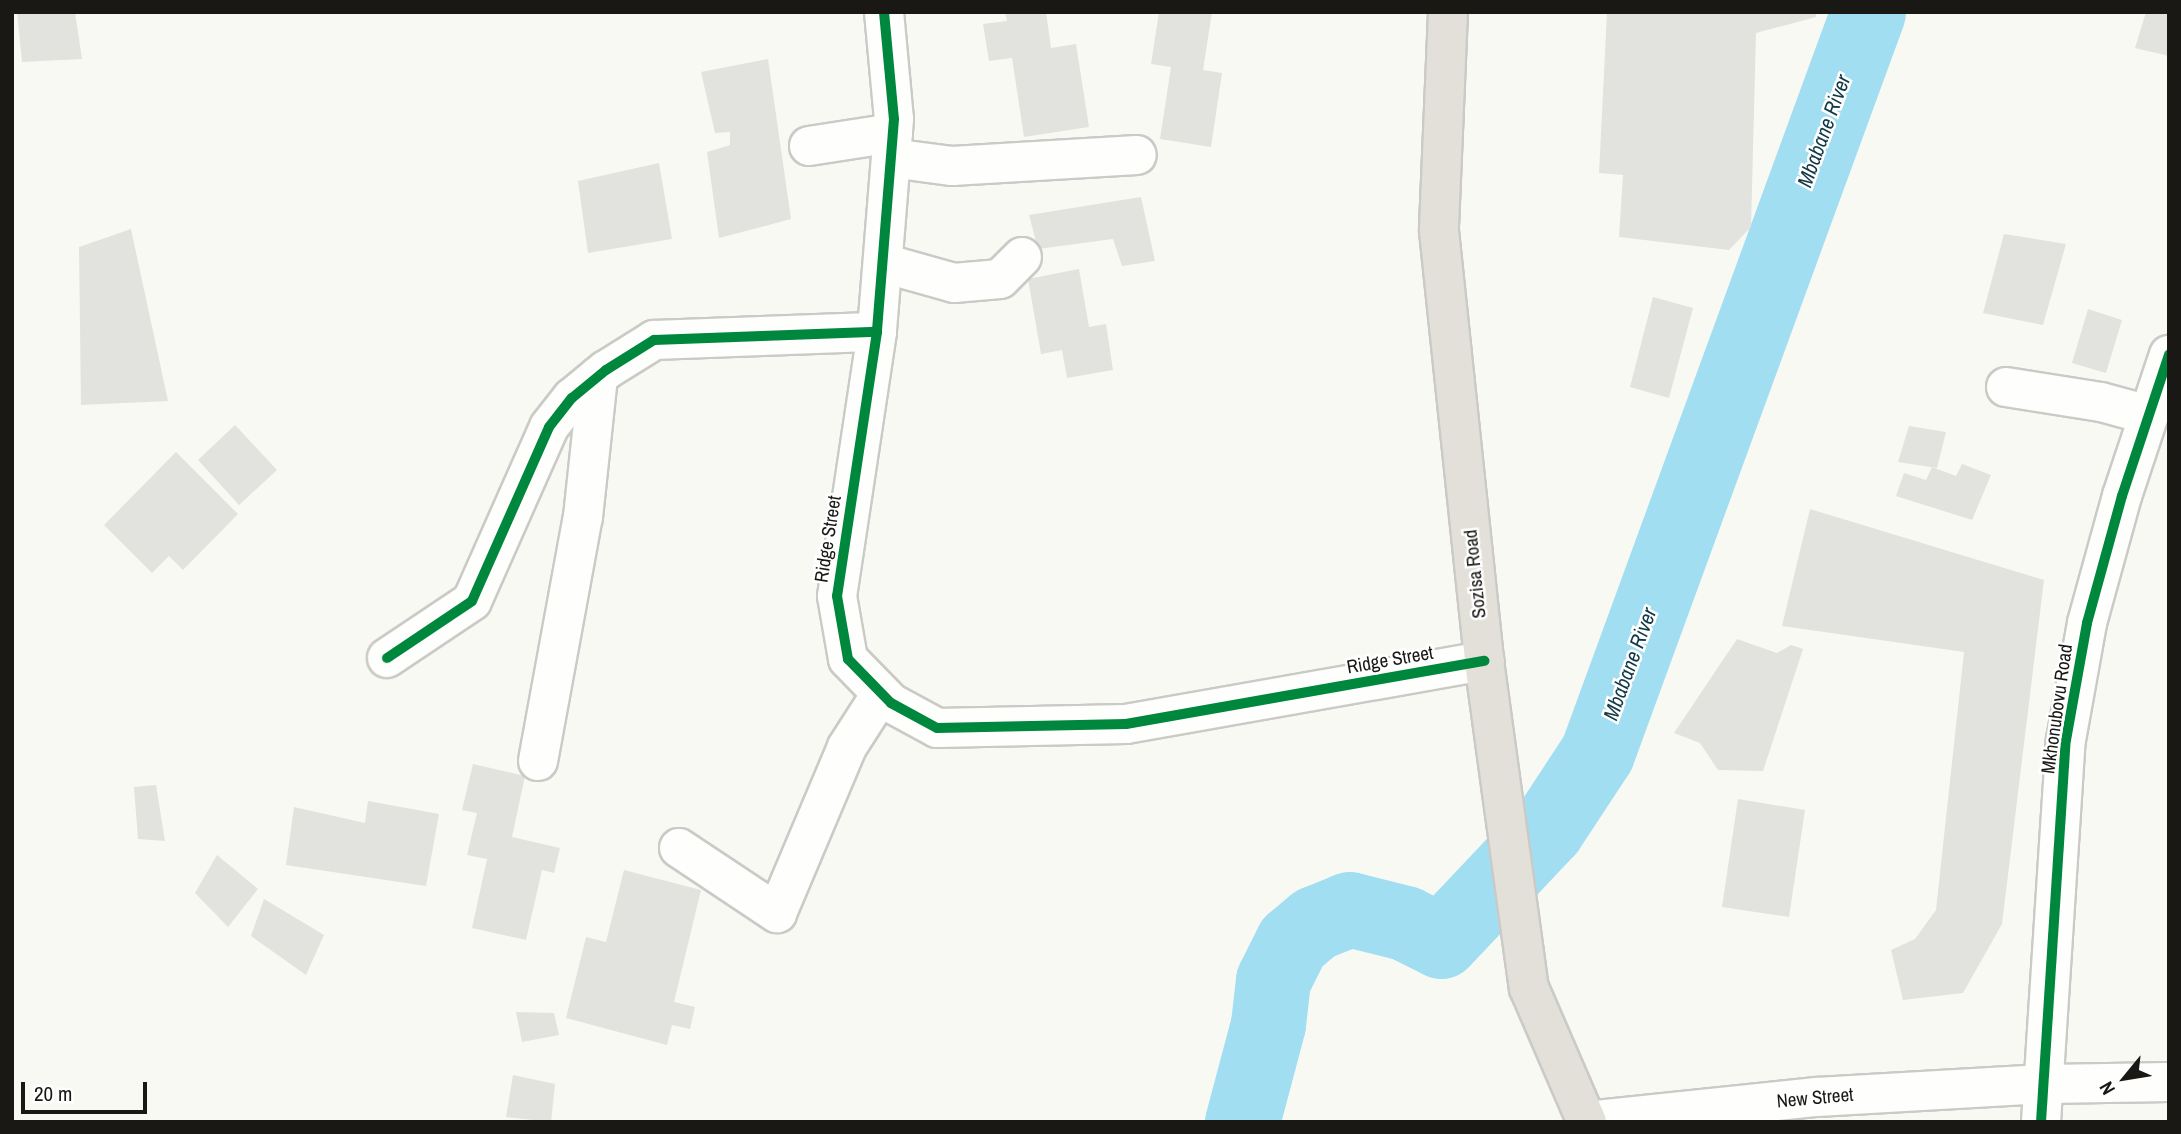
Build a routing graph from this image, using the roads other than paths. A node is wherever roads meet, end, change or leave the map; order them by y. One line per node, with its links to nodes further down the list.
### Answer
1 (884, 12): 3 (street, Ridge Street)
2 (1448, 12): 14 (main road, Sozisa Road)
3 (892, 145): 4 (street); 5 (street); 7 (street, Ridge Street)
4 (809, 146)
5 (1137, 155)
6 (1022, 257): 7 (street)
7 (883, 263): 8 (street, Ridge Street)
8 (877, 332): 10 (street); 15 (street, Ridge Street)
9 (2169, 355): 12 (street, Mkhonubovu Road)
10 (598, 377): 13 (street); 16 (street)
11 (2006, 387): 12 (street)
12 (2149, 415): 19 (street, Mkhonubovu Road)
13 (387, 658)
14 (1484, 661): 15 (street, Ridge Street); 20 (main road, Sozisa Road)
15 (881, 694): 17 (street)
16 (538, 761)
17 (679, 848)
18 (2169, 1082): 19 (street, New Street)
19 (2044, 1084): 20 (street, New Street); 21 (street, Mkhonubovu Road)
20 (1587, 1121)
21 (2041, 1122)

